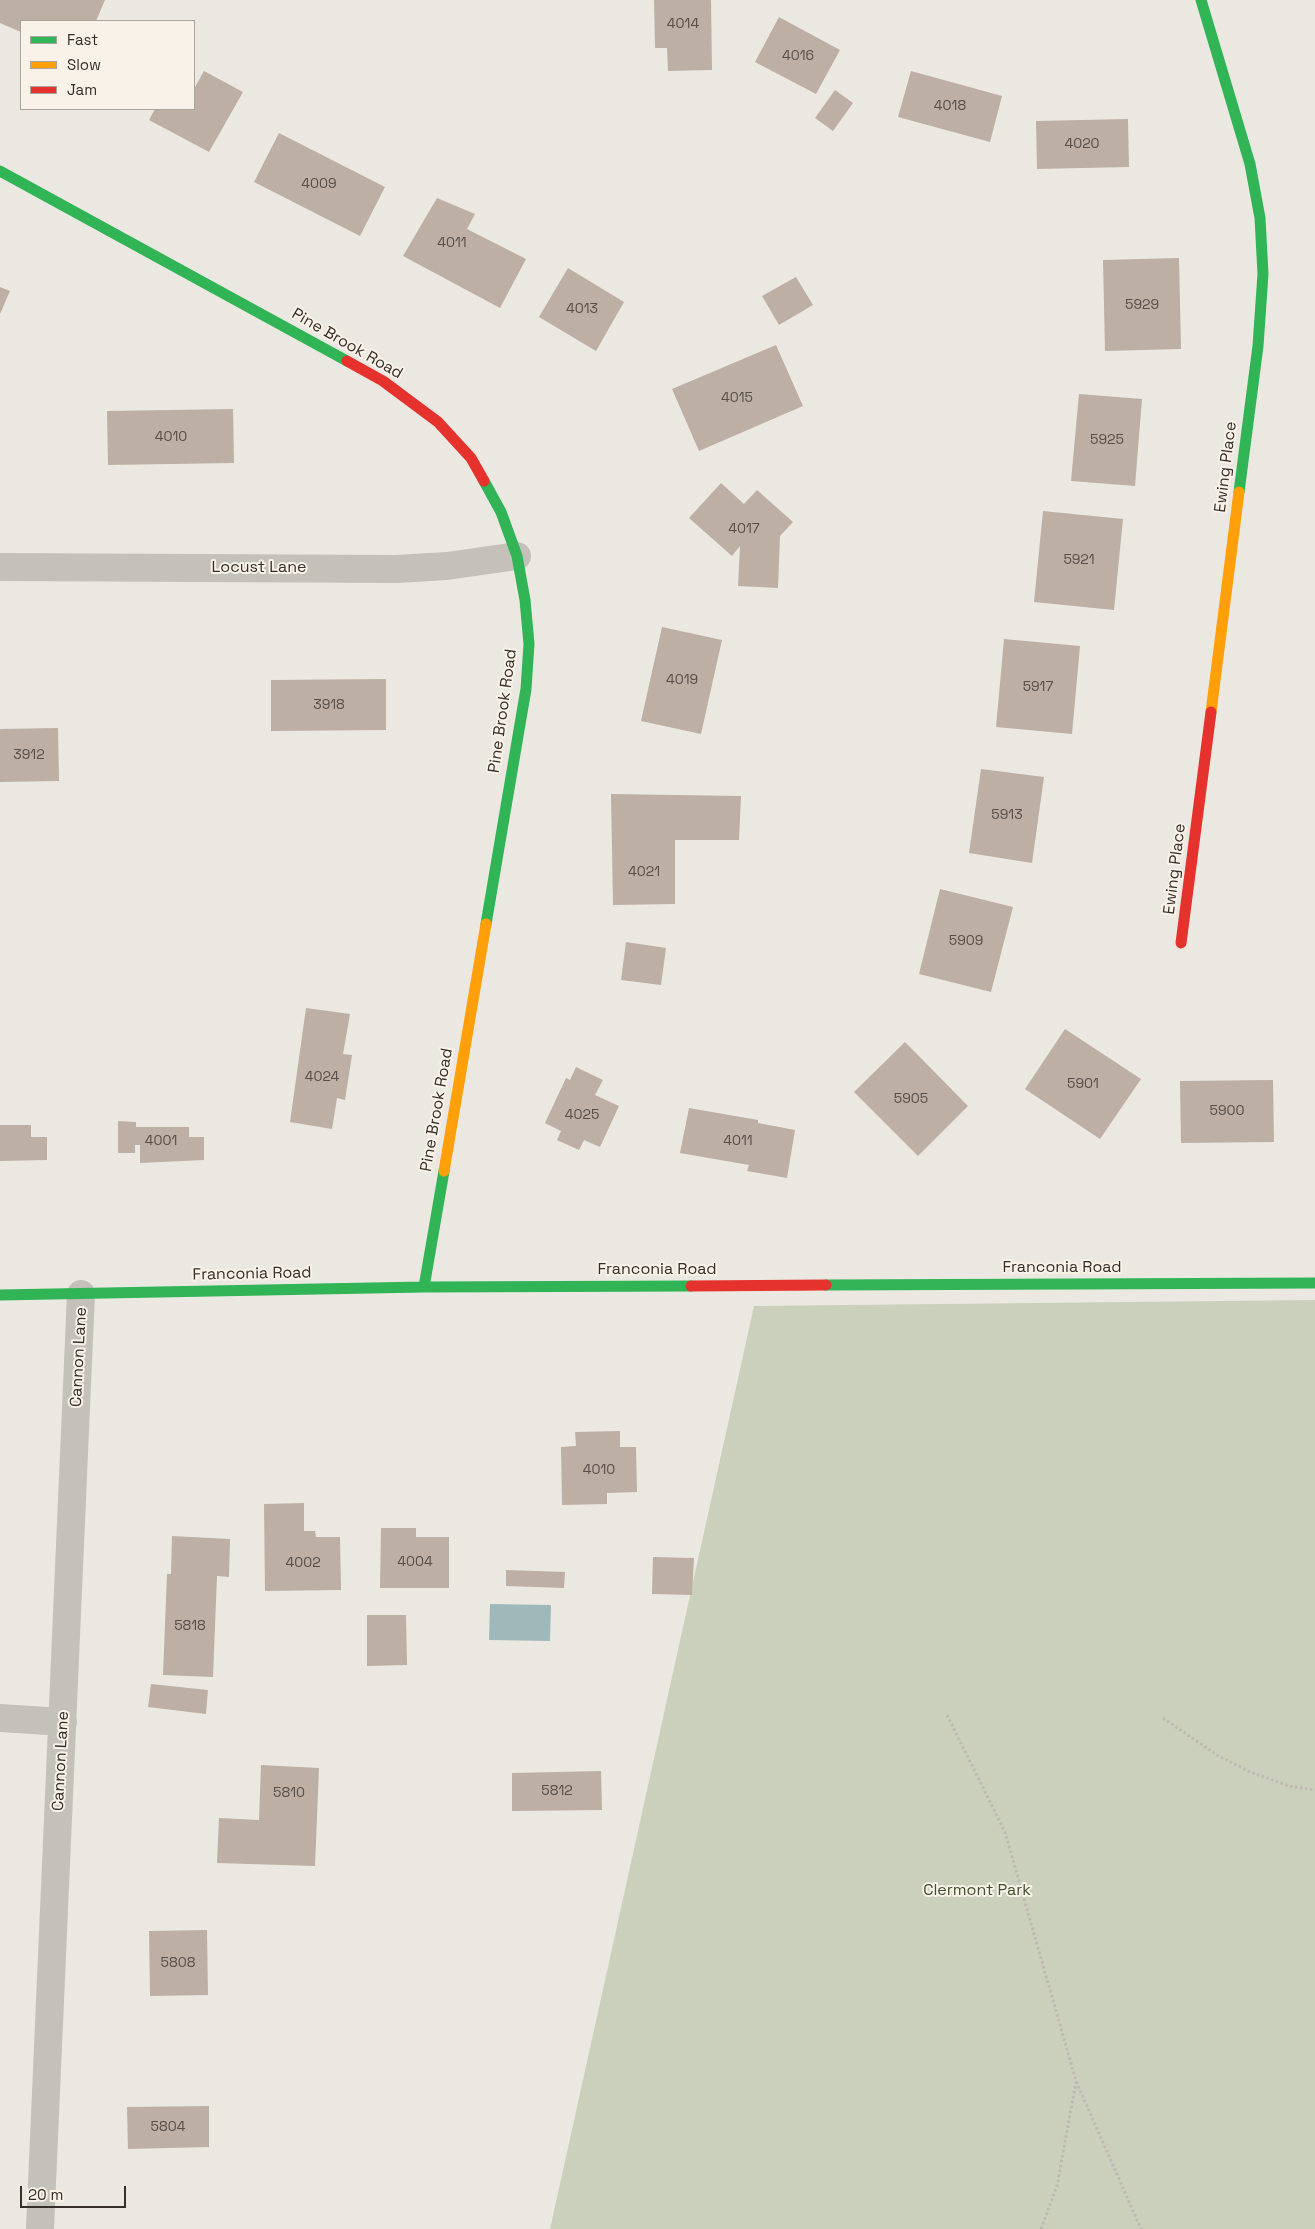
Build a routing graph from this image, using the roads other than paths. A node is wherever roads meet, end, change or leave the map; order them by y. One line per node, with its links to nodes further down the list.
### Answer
1 (1201, 0): 5 (street, Ewing Place)
2 (0, 171): 3 (street, Pine Brook Road)
3 (517, 556): 4 (street, Locust Lane); 7 (street, Pine Brook Road)
4 (0, 567)
5 (1181, 943)
6 (1315, 1283): 7 (street, Franconia Road)
7 (424, 1287): 9 (street, Franconia Road)
8 (0, 1294): 9 (street, Franconia Road)
9 (81, 1294): 11 (street, Cannon Lane)
10 (0, 1718): 11 (street)
11 (63, 1722): 12 (street, Cannon Lane)
12 (40, 2229)

